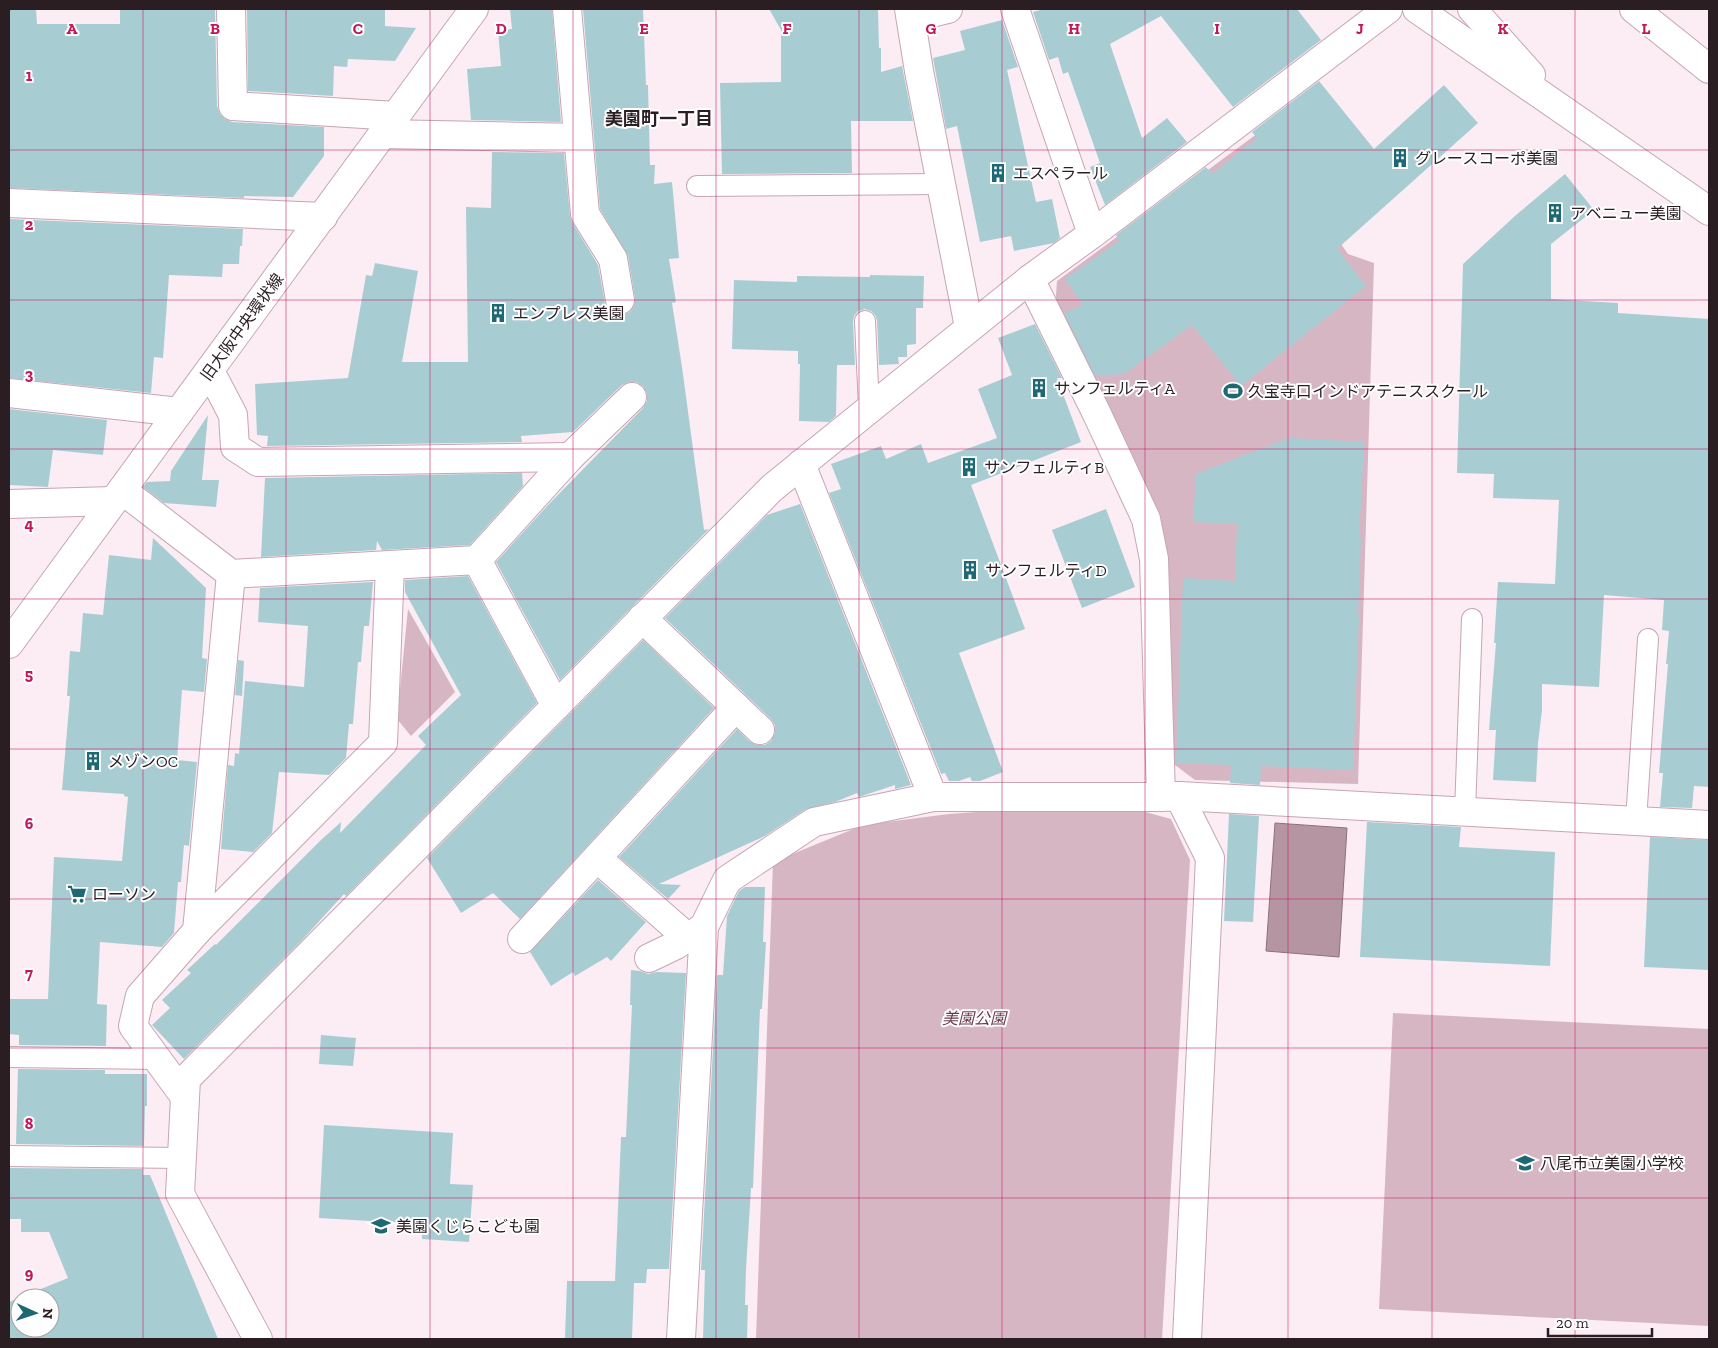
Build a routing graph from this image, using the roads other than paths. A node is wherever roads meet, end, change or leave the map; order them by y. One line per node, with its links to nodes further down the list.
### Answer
1 (231, 9): 13 (street)
2 (474, 9): 13 (street, 旧大阪中央環状線)
3 (567, 9): 14 (street)
4 (948, 9): 10 (street)
5 (1015, 9): 20 (street)
6 (1388, 9): 20 (street)
7 (1417, 9): 12 (street)
8 (1472, 9): 12 (street)
9 (1634, 9): 11 (street)
10 (910, 13): 15 (street)
11 (1709, 69)
12 (1558, 106): 18 (street)
13 (390, 125): 14 (street); 19 (street, 旧大阪中央環状線)
14 (578, 138): 22 (street)
15 (941, 184): 16 (lane); 24 (street)
16 (697, 186)
17 (9, 203): 19 (street)
18 (1709, 210)
19 (323, 217): 25 (street, 旧大阪中央環状線)
20 (1092, 234): 21 (street)
21 (1030, 279): 24 (street); 45 (street)
22 (620, 300)
23 (865, 321): 28 (lane)
24 (969, 327): 28 (street)
25 (210, 371): 29 (street, 旧大阪中央環状線); 30 (street)
26 (9, 392): 29 (street)
27 (632, 397): 30 (street)
28 (869, 409): 31 (street)
29 (179, 412): 32 (street, 旧大阪中央環状線)
30 (570, 457): 34 (street)
31 (801, 464): 37 (street); 44 (street)
32 (118, 496): 33 (street); 36 (street); 40 (street, 旧大阪中央環状線)
33 (9, 504)
34 (477, 560): 35 (street); 41 (street)
35 (390, 565): 36 (street); 50 (street)
36 (232, 574): 50 (street)
37 (642, 618): 41 (street); 42 (street)
38 (1472, 619): 46 (lane)
39 (1648, 639): 47 (lane)
40 (9, 644)
41 (556, 706): 56 (street)
42 (736, 708): 43 (street); 49 (street)
43 (760, 730)
44 (933, 797): 45 (street); 51 (street)
45 (1170, 797): 46 (street); 61 (street)
46 (1465, 812): 47 (street)
47 (1636, 821): 48 (street)
48 (1709, 825)
49 (597, 858): 51 (street); 52 (street)
50 (197, 931): 55 (street)
51 (696, 932): 53 (street); 60 (street)
52 (522, 939)
53 (649, 958)
54 (9, 1058): 55 (lane)
55 (157, 1060): 56 (street)
56 (185, 1097): 58 (street)
57 (9, 1156): 58 (lane)
58 (182, 1158): 59 (street)
59 (258, 1339)
60 (681, 1339)
61 (1187, 1339)

